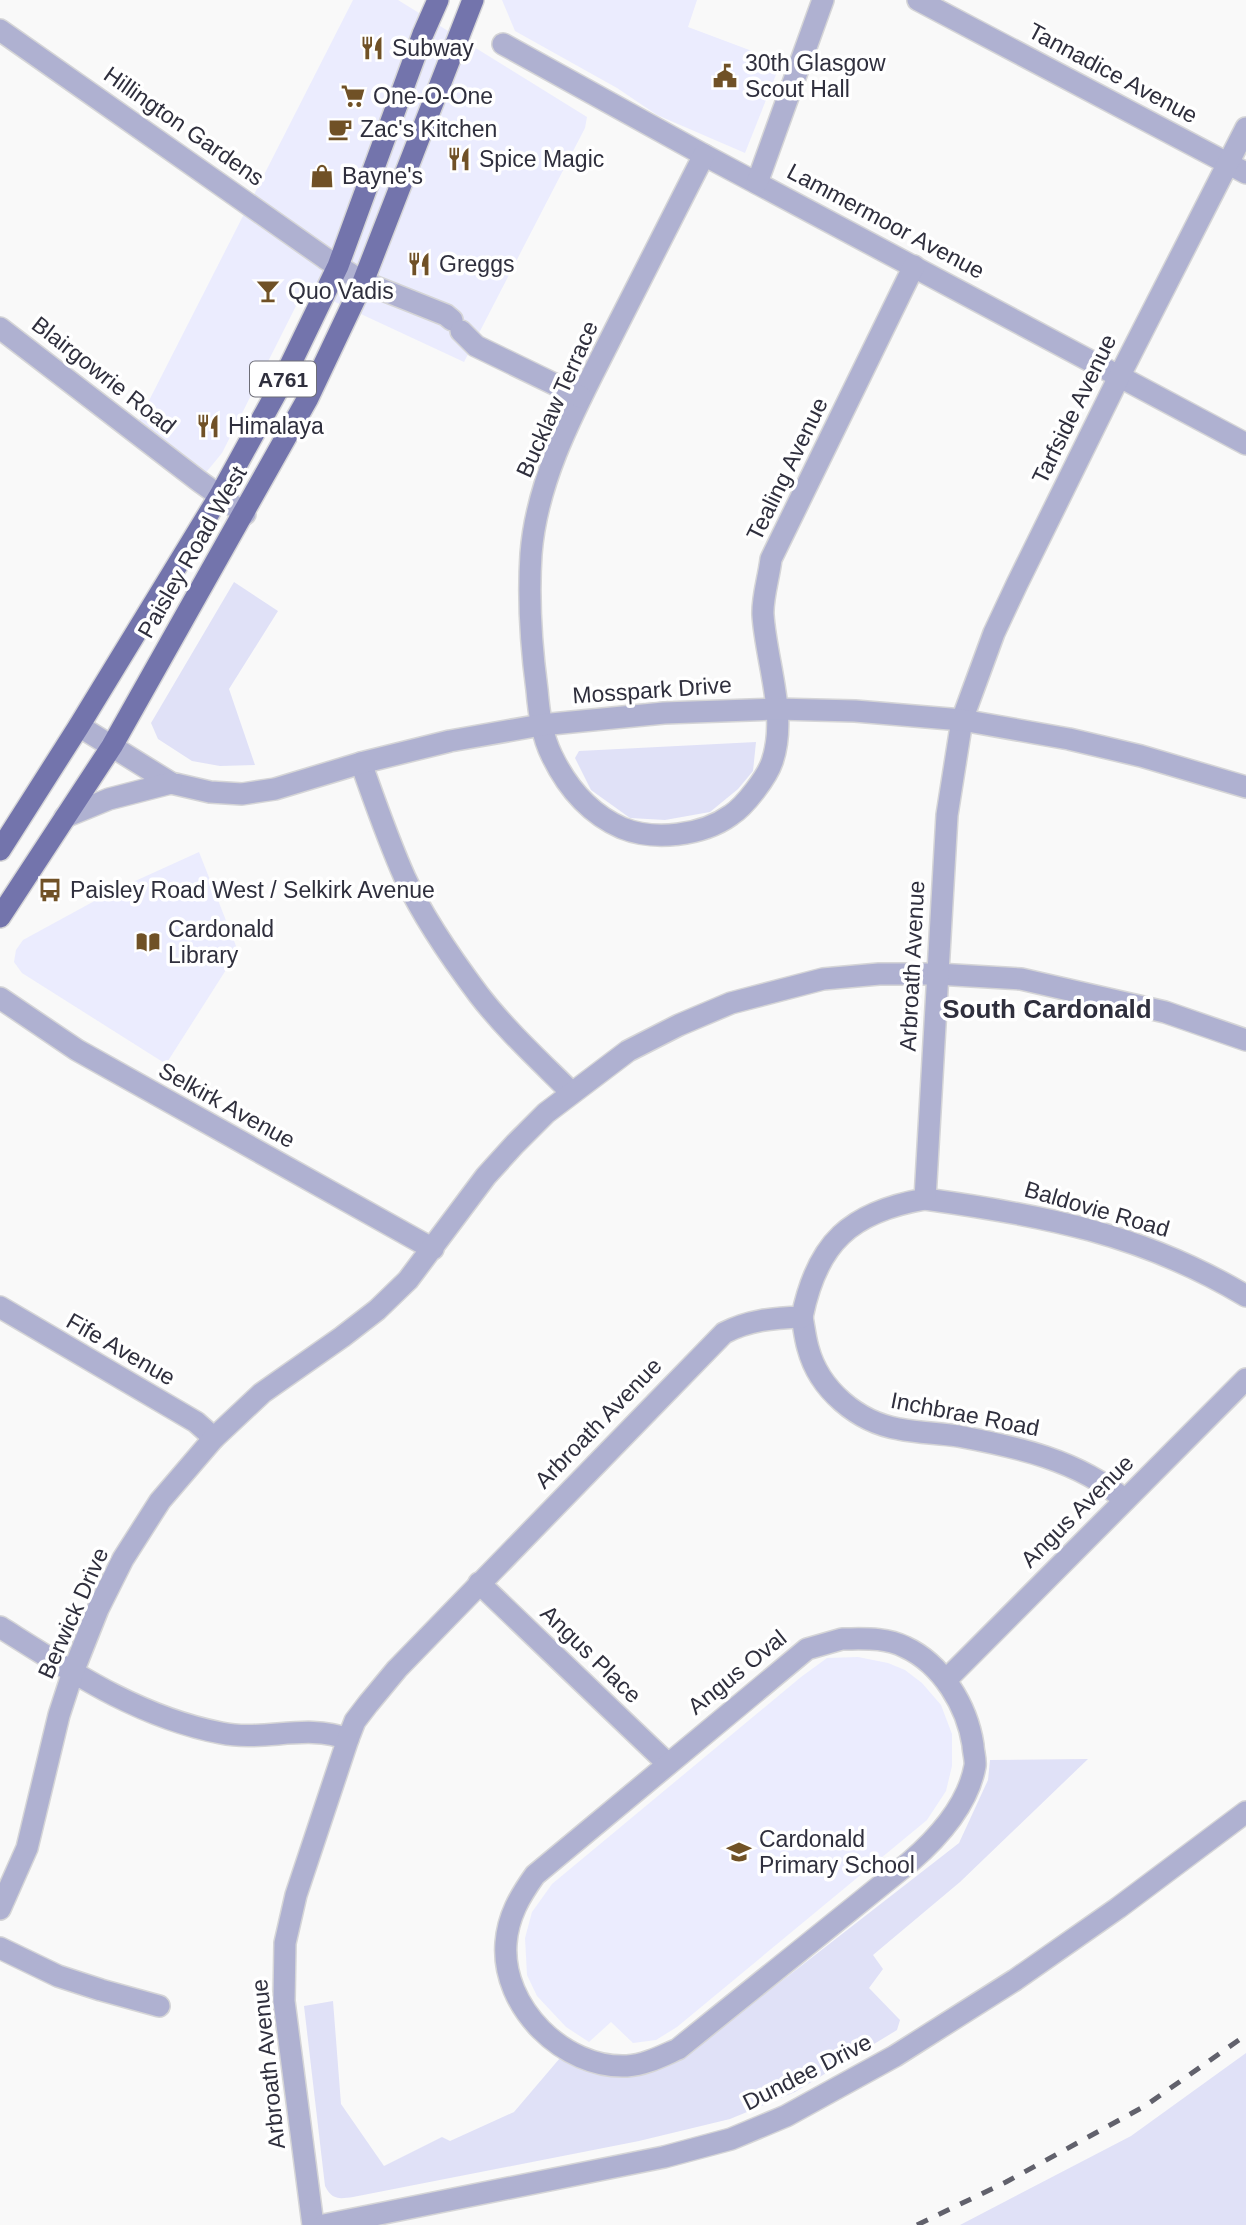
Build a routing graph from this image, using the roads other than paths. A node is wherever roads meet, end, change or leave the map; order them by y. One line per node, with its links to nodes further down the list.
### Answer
1 (473, 0): 5 (main road, Paisley Road West / A761)
2 (823, 0): 11 (street)
3 (918, 0): 10 (street, Tannadice Avenue)
4 (431, 2): 5 (main road); 12 (main road, Paisley Road West / A761)
5 (465, 21): 14 (main road, Paisley Road West / A761)
6 (0, 30): 12 (street, Hillington Gardens)
7 (503, 44): 9 (street, Lammermoor Avenue)
8 (1246, 128): 10 (street, Tarfside Avenue)
9 (704, 155): 11 (street, Lammermoor Avenue); 17 (street, Bucklaw Terrace)
10 (1237, 168): 16 (street, Tarfside Avenue)
11 (757, 183): 13 (street, Lammermoor Avenue)
12 (338, 265): 14 (street, Hillington Gardens); 19 (main road, Paisley Road West / A761)
13 (914, 266): 16 (street, Lammermoor Avenue); 21 (street, Tealing Avenue)
14 (363, 282): 17 (street, Hillington Gardens); 20 (main road, Paisley Road West / A761)
15 (0, 328): 19 (street, Blairgowrie Road)
16 (1120, 375): 18 (street, Lammermoor Avenue); 22 (street, Tarfside Avenue)
17 (582, 397): 23 (street, Bucklaw Terrace)
18 (1246, 443)
19 (220, 495): 20 (street, Blairgowrie Road); 24 (main road, Paisley Road West / A761)
20 (245, 514): 25 (main road, Paisley Road West / A761)
21 (776, 709): 22 (street, Mosspark Drive); 23 (street, Mosspark Drive); 23 (street, Tealing Avenue)
22 (962, 720): 28 (street, Mosspark Drive); 32 (street, Arbroath Avenue)
23 (541, 725): 26 (street, Mosspark Drive)
24 (79, 726): 25 (street, Mosspark Drive); 30 (main road, Paisley Road West / A761)
25 (112, 746): 27 (street, Mosspark Drive); 29 (main road, Paisley Road West / A761)
26 (361, 763): 27 (street, Mosspark Drive); 35 (street)
27 (171, 783): 29 (street)
28 (1246, 787)
29 (65, 817): 31 (main road, Paisley Road West / A761)
30 (0, 850)
31 (0, 918)
32 (937, 974): 34 (street, Berwick Drive); 35 (street, Berwick Drive); 36 (street, Arbroath Avenue)
33 (0, 998): 37 (street, Selkirk Avenue)
34 (1246, 1040)
35 (571, 1092): 37 (street, Berwick Drive)
36 (925, 1199): 38 (street, Baldovie Road); 40 (street)
37 (433, 1249): 42 (street, Berwick Drive)
38 (1246, 1296)
39 (0, 1307): 42 (street, Fife Avenue)
40 (802, 1317): 43 (street, Inchbrae Road); 44 (street, Arbroath Avenue)
41 (1246, 1379): 43 (street, Angus Avenue)
42 (214, 1438): 46 (street, Berwick Drive)
43 (1125, 1500): 47 (street, Angus Avenue)
44 (479, 1583): 48 (street, Arbroath Avenue); 49 (street, Angus Place)
45 (0, 1627): 46 (street)
46 (73, 1672): 48 (street); 51 (street, Berwick Drive)
47 (946, 1680): 49 (street, Angus Oval); 49 (street, Angus Oval)
48 (348, 1739): 54 (street, Arbroath Avenue)
49 (667, 1763)
50 (1246, 1812): 55 (street, Dundee Drive)
51 (0, 1909)
52 (0, 1948): 53 (street)
53 (159, 2006)
54 (313, 2225)
55 (324, 2225)

